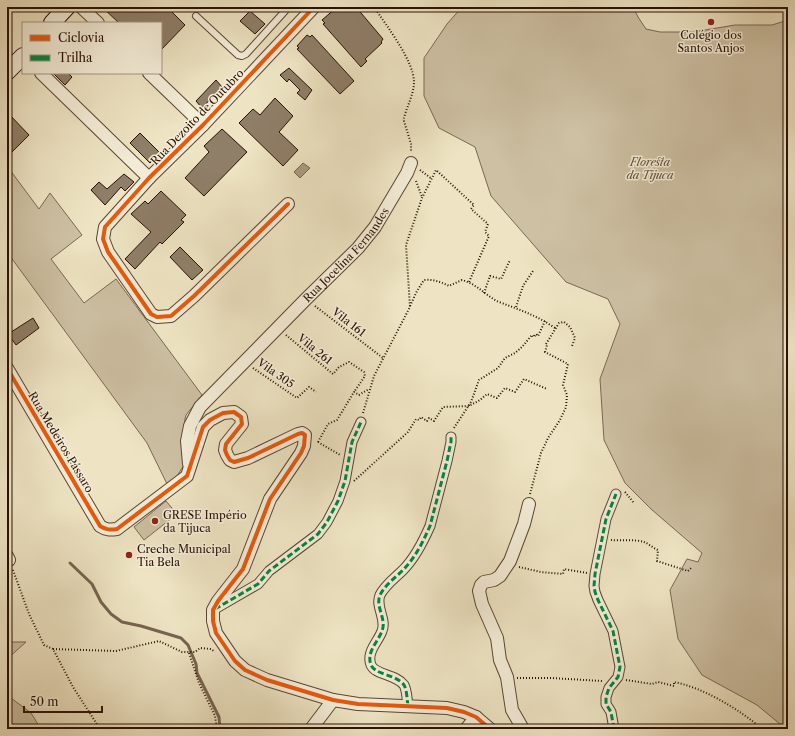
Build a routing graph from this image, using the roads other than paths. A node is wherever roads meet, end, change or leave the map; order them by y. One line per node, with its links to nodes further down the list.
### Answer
1 (67, 7): 6 (main road)
2 (81, 7): 7 (street)
3 (286, 7): 5 (lane)
4 (314, 7): 12 (street, Rua Dezoito de Outubro)
5 (196, 16)
6 (53, 22)
7 (97, 22)
8 (22, 57): 9 (main road)
9 (7, 72)
10 (42, 74): 14 (street)
11 (151, 74): 12 (street)
12 (202, 125): 14 (street, Rua Dezoito de Outubro)
13 (409, 168): 19 (street, Rua Jocelina Fernandes)
14 (149, 178): 15 (street, Rua Dezoito de Outubro)
15 (288, 204)
16 (7, 368): 19 (street, Rua Medeiros Pássaro)
17 (361, 422): 22 (street)
18 (451, 437): 24 (street)
19 (187, 476): 22 (street)
20 (616, 494): 30 (street)
21 (529, 504): 29 (street)
22 (213, 610): 23 (street)
23 (333, 700): 24 (street); 26 (street)
24 (408, 706): 25 (street)
25 (476, 717): 27 (street); 28 (street)
26 (311, 729)
27 (466, 729)
28 (490, 729)
29 (523, 729)
30 (614, 729)

